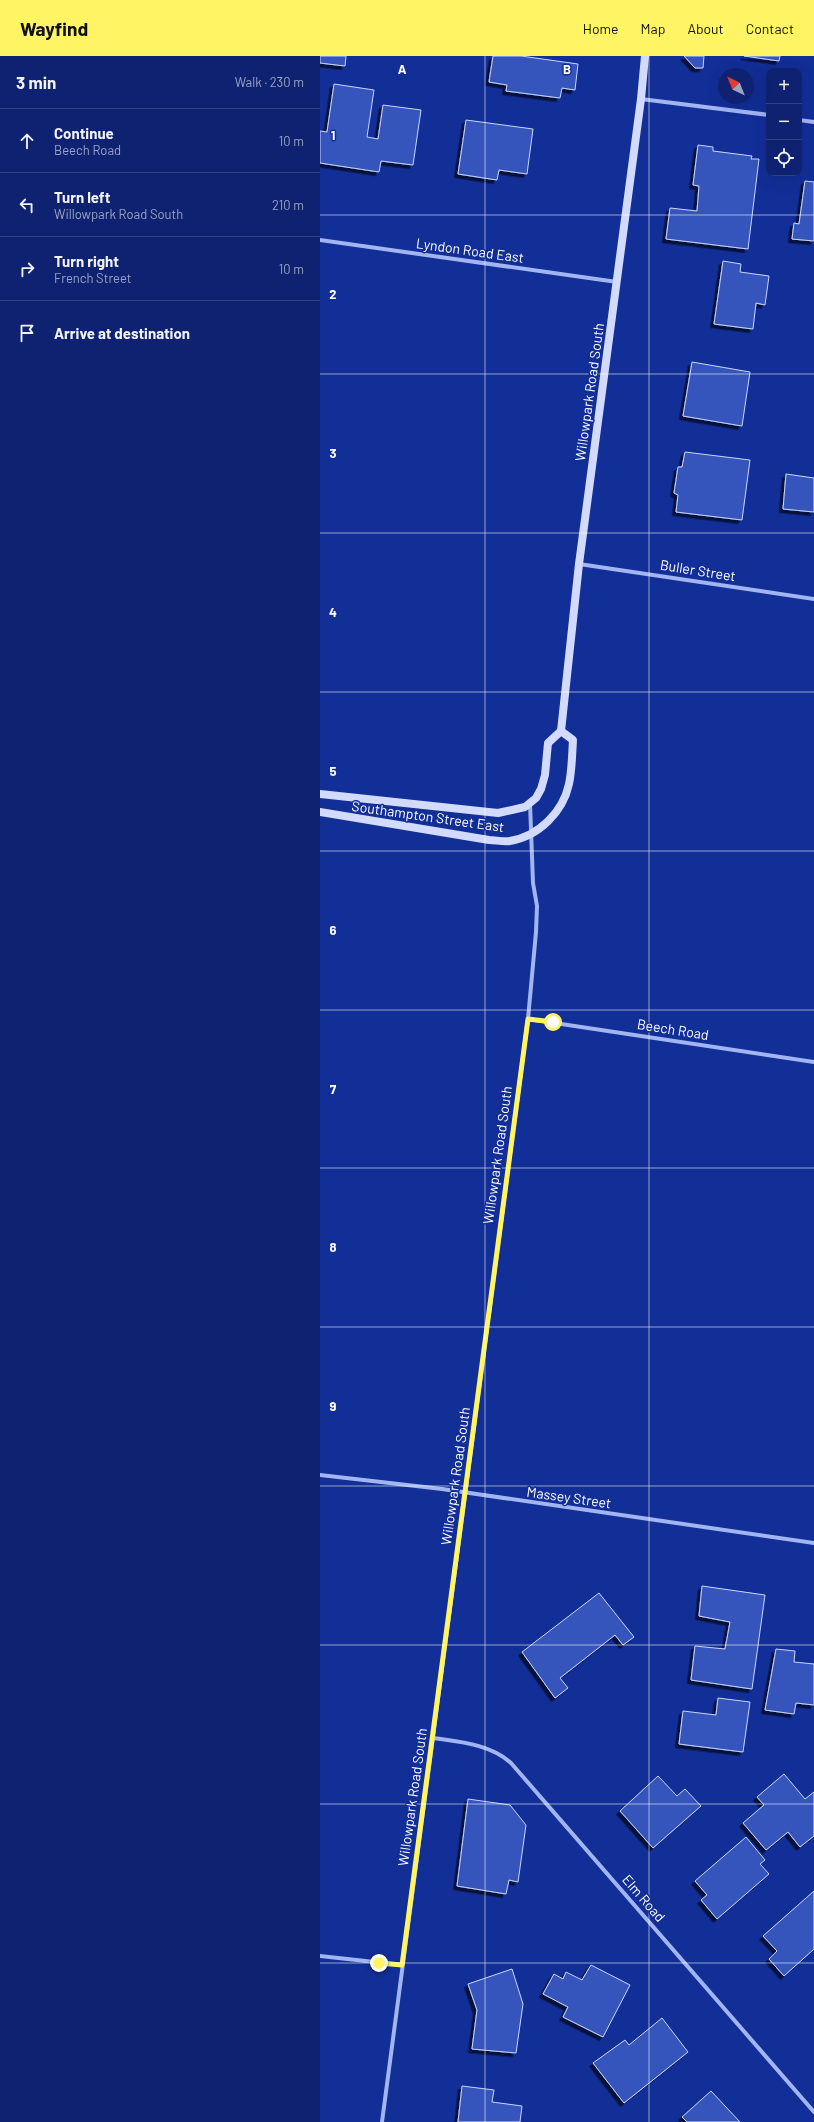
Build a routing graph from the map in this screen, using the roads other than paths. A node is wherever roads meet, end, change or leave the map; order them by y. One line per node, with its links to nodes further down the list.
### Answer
1 (645, 56): 2 (main road, Willowpark Road South)
2 (641, 99): 3 (street); 7 (main road, Willowpark Road South)
3 (766, 115)
4 (802, 120): 5 (street)
5 (814, 122)
6 (320, 240): 7 (street, Lyndon Road East)
7 (617, 282): 8 (main road, Willowpark Road South)
8 (579, 564): 9 (street, Buller Street); 10 (main road, Willowpark Road South)
9 (814, 598)
10 (561, 731): 12 (main road); 14 (main road)
11 (320, 794): 12 (main road, Southampton Street East)
12 (530, 804): 14 (street, Willowpark Road South)
13 (320, 812): 14 (main road, Southampton Street East)
14 (531, 833): 15 (street, Willowpark Road South)
15 (528, 1019): 16 (street, Beech Road); 18 (street, Willowpark Road South)
16 (814, 1062)
17 (320, 1475): 18 (street, Massey Street)
18 (466, 1492): 19 (street, Massey Street); 20 (street, Willowpark Road South)
19 (814, 1543)
20 (433, 1738): 22 (street, Willowpark Road South); 23 (street, Elm Road)
21 (320, 1956): 22 (street)
22 (402, 1965): 24 (street, Willowpark Road South)
23 (814, 2112)
24 (382, 2122)

